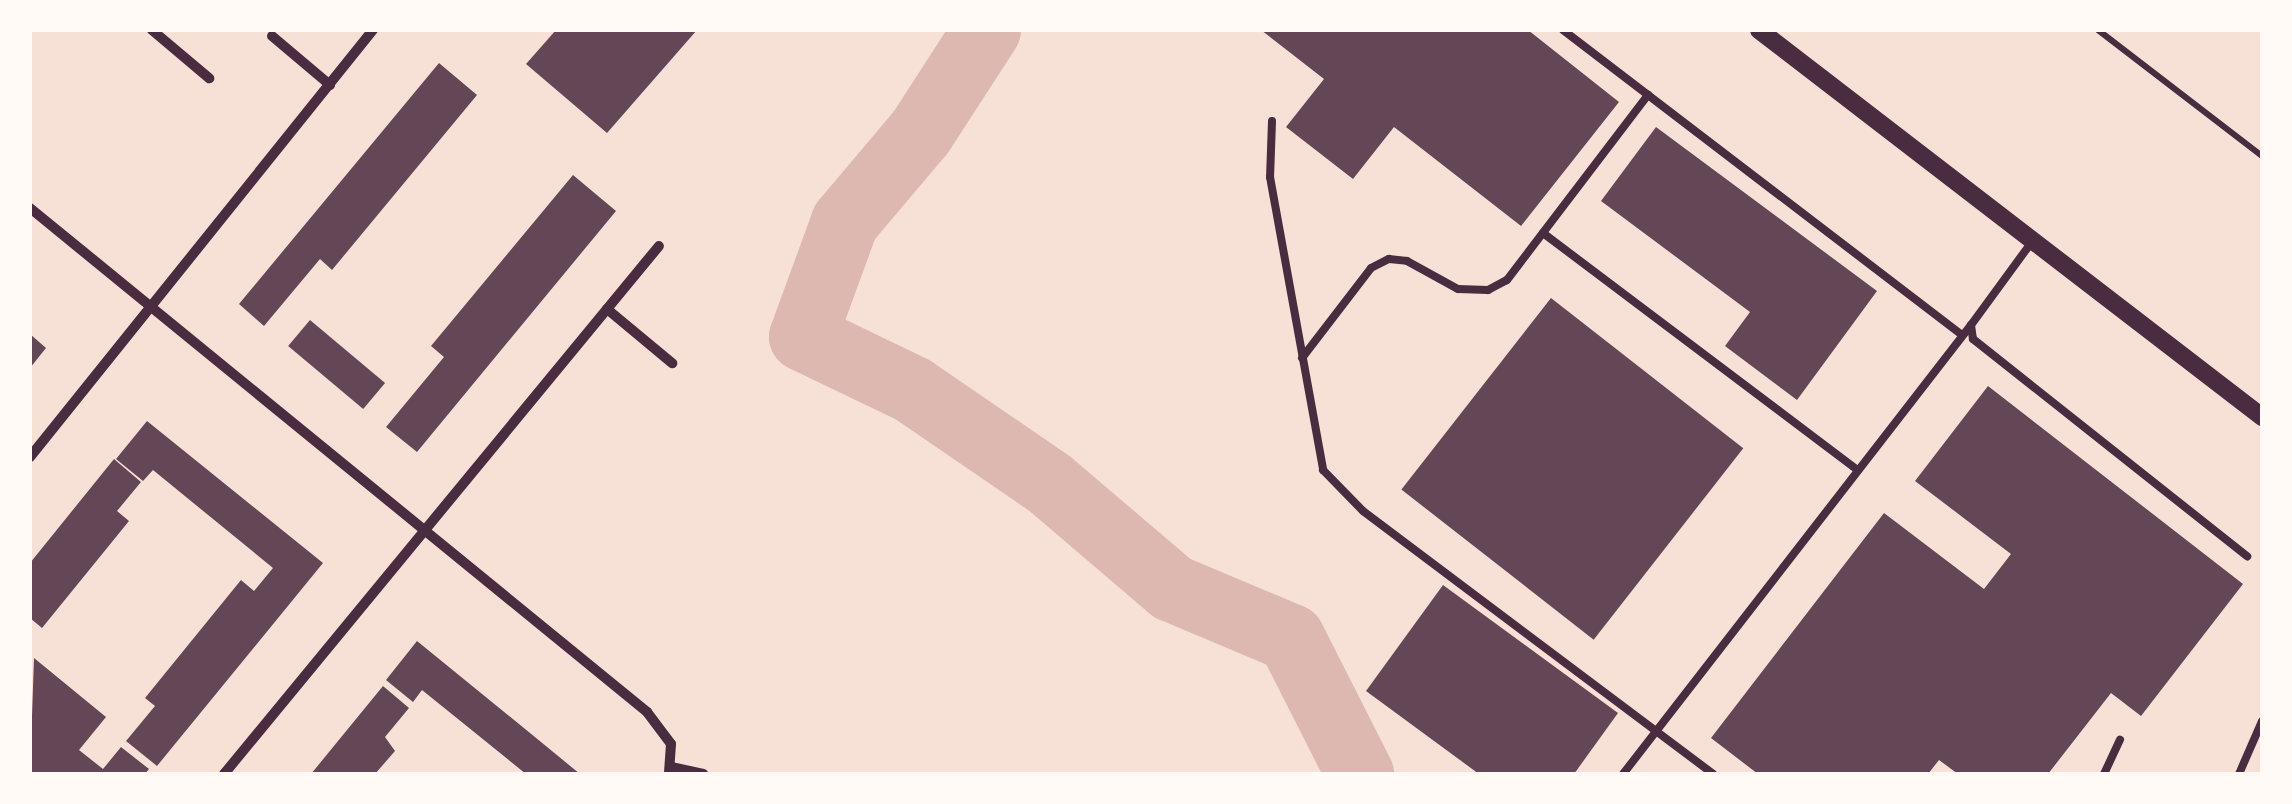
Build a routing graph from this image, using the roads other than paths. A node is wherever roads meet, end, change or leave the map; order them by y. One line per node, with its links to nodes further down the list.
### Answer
1 (152, 30): 6 (street)
2 (374, 30): 7 (street)
3 (1564, 30): 8 (lane)
4 (1759, 30): 12 (street)
5 (272, 36): 7 (street)
6 (209, 78)
7 (330, 85): 14 (street)
8 (1648, 95): 11 (lane); 17 (lane)
9 (1272, 121): 18 (lane)
10 (30, 208): 14 (street)
11 (1542, 233): 18 (lane); 22 (lane)
12 (2033, 240): 16 (lane); 20 (street)
13 (659, 246): 15 (street)
14 (152, 308): 21 (street); 23 (street)
15 (608, 309): 19 (street); 23 (street)
16 (1971, 325): 17 (lane); 24 (lane)
17 (1962, 334): 22 (lane)
18 (1302, 358): 26 (lane)
19 (672, 363)
20 (2262, 416)
21 (30, 458)
22 (1858, 470): 26 (lane)
23 (423, 530): 28 (street); 29 (street)
24 (2247, 556)
25 (2262, 721): 34 (lane)
26 (1656, 732): 31 (lane); 32 (lane)
27 (2120, 739): 33 (lane)
28 (670, 771): 30 (street)
29 (224, 774)
30 (704, 774)
31 (1623, 774)
32 (1712, 774)
33 (2104, 774)
34 (2238, 774)

